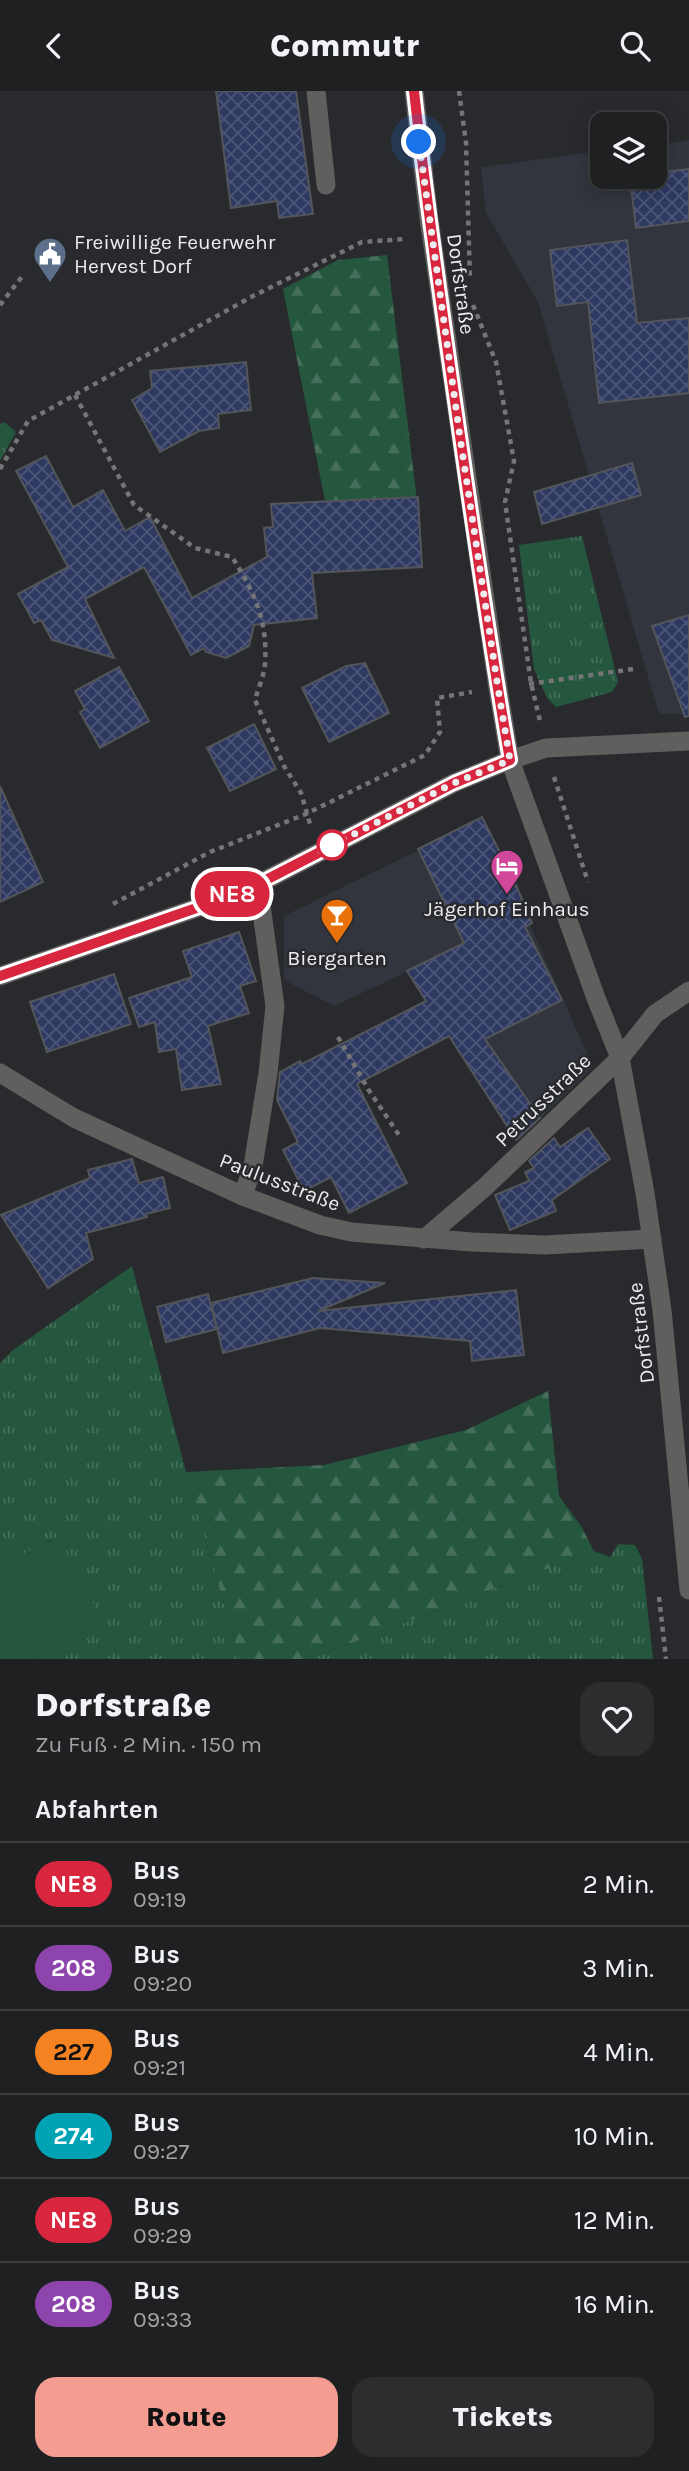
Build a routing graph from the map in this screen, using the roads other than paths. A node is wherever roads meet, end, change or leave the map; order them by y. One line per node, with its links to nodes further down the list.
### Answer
1 (316, 91): 3 (street)
2 (414, 91): 5 (street, Dorfstraße)
3 (326, 185)
4 (689, 741): 5 (street)
5 (510, 760): 6 (street); 9 (street, Dorfstraße)
6 (258, 884): 7 (street); 11 (street)
7 (0, 976)
8 (689, 991): 9 (street, Petrusstraße)
9 (620, 1058): 12 (street, Petrusstraße); 13 (street, Dorfstraße)
10 (0, 1073): 11 (street, Paulusstraße)
11 (243, 1196): 12 (street, Paulusstraße)
12 (424, 1239): 13 (street, Paulusstraße)
13 (652, 1239): 14 (street, Dorfstraße)
14 (689, 1590)

